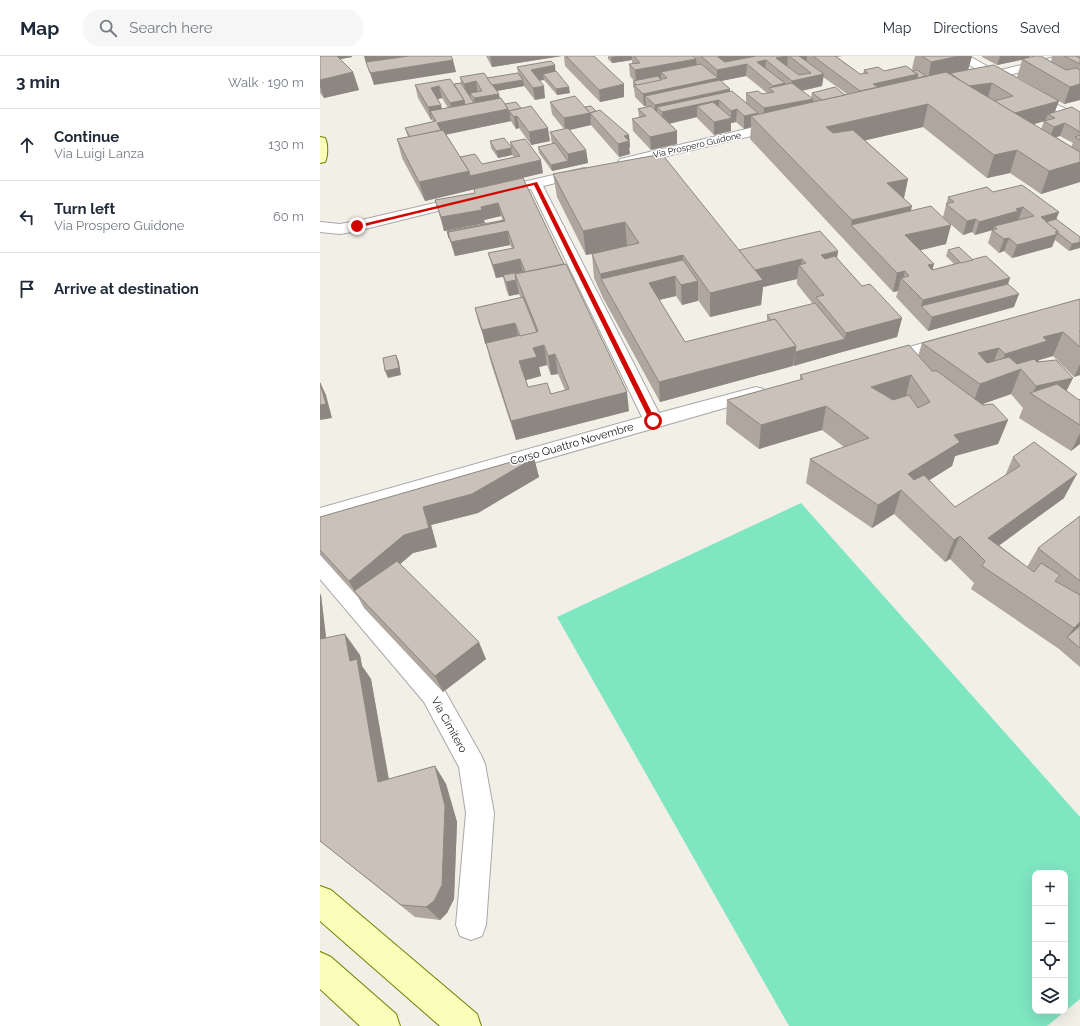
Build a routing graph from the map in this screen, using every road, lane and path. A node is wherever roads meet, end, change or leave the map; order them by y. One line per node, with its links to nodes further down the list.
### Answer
1 (961, 56): 3 (street)
2 (1074, 56): 3 (street)
3 (993, 75): 4 (street); 5 (street)
4 (963, 82)
5 (1080, 121)
6 (790, 123): 9 (street, Via Prospero Guidone)
7 (320, 141): 8 (main road)
8 (320, 159)
9 (612, 165)
10 (597, 168): 11 (street)
11 (535, 183): 12 (street); 16 (street)
12 (320, 227)
13 (966, 338): 14 (street)
14 (866, 364)
15 (775, 388): 16 (street, Corso Quattro Novembre)
16 (653, 421): 17 (street, Corso Quattro Novembre)
17 (320, 516)
18 (320, 564): 20 (street, Via Cimitero)
19 (320, 901): 23 (main road)
20 (471, 925)
21 (320, 968): 22 (main road)
22 (384, 1026)
23 (465, 1026)

